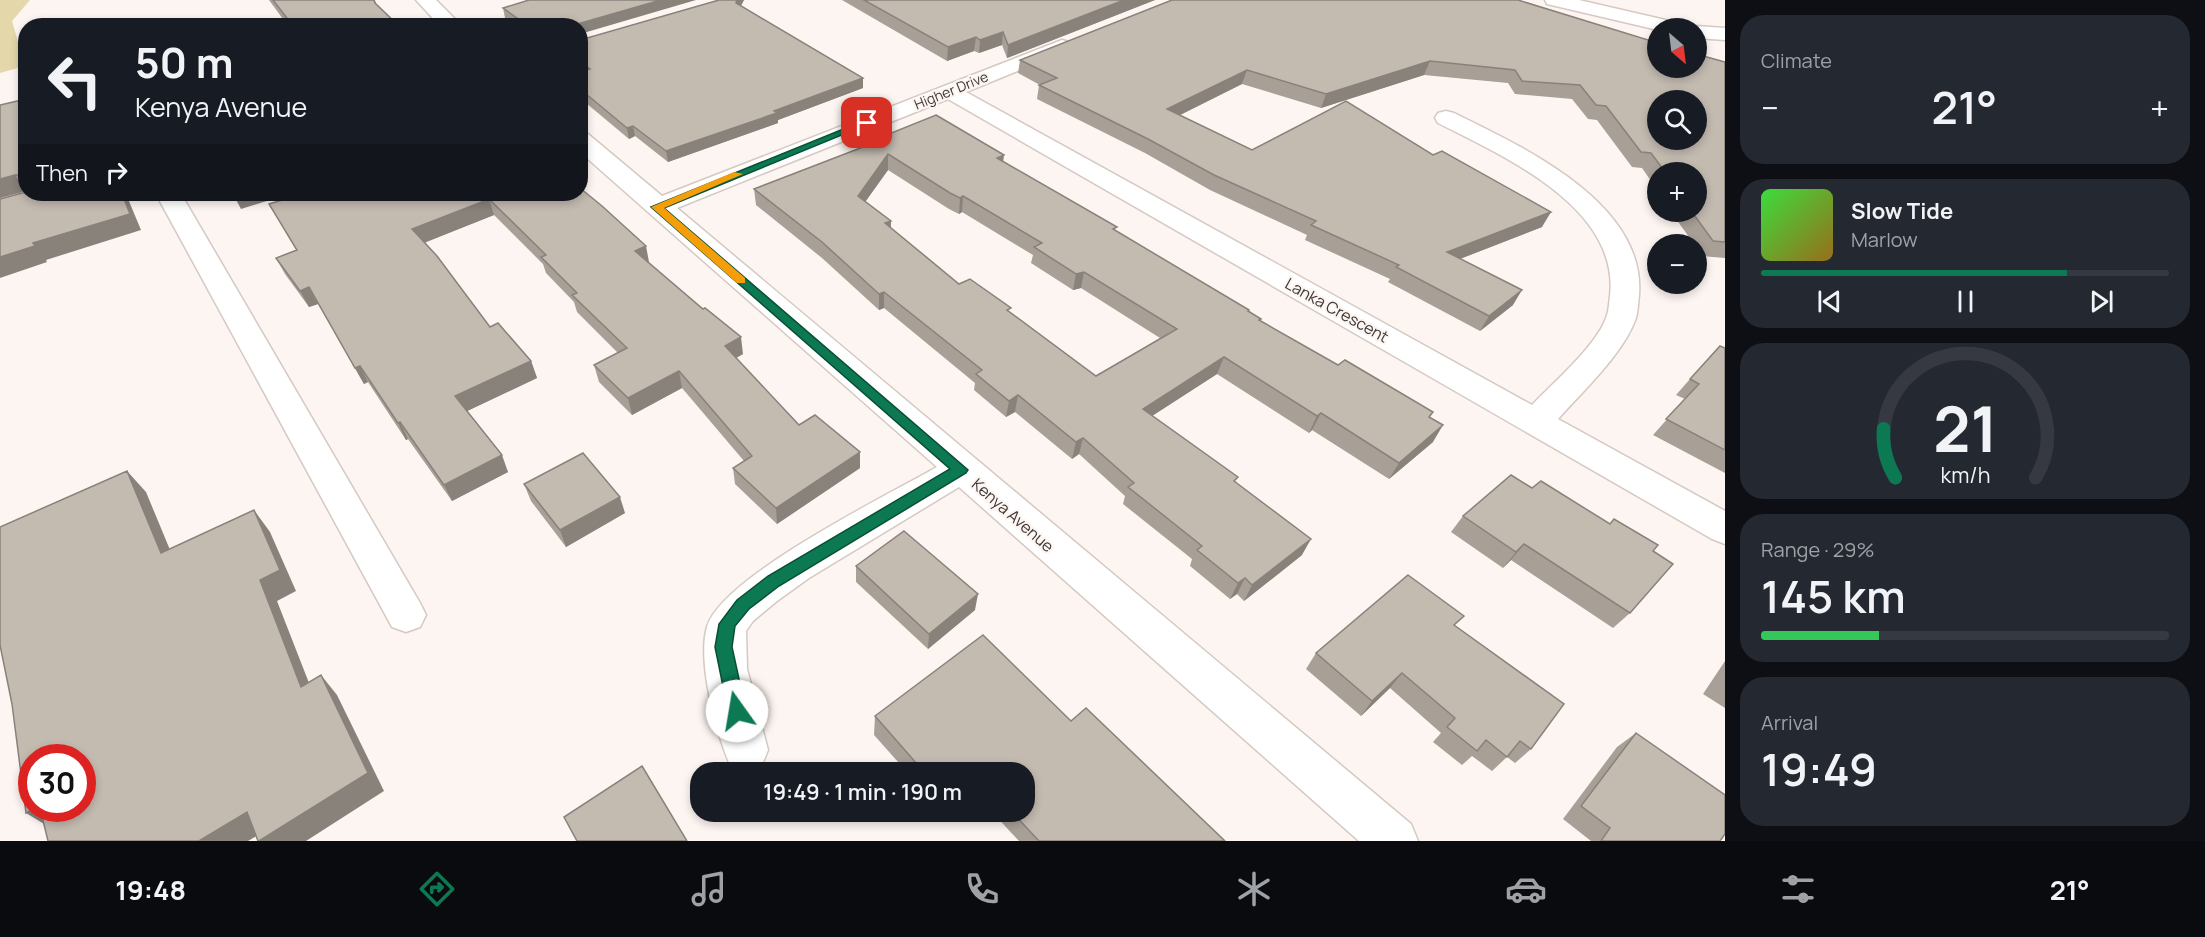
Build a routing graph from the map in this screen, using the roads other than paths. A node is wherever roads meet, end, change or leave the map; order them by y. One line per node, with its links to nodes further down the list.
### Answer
1 (425, 0): 3 (street)
2 (1554, 0): 4 (street)
3 (444, 18)
4 (1647, 21)
5 (1707, 33): 6 (street)
6 (1725, 34)
7 (1080, 39): 8 (street, Higher Drive)
8 (949, 91): 12 (street, Higher Drive); 13 (street, Lanka Crescent)
9 (1446, 118): 13 (street)
10 (588, 146): 12 (street, Kenya Avenue)
11 (172, 201): 16 (street)
12 (657, 207): 14 (street, Kenya Avenue)
13 (1536, 422): 15 (street, Lanka Crescent)
14 (961, 470): 17 (street); 18 (street, Kenya Avenue)
15 (1725, 529)
16 (406, 615)
17 (746, 750)
18 (1394, 841)

